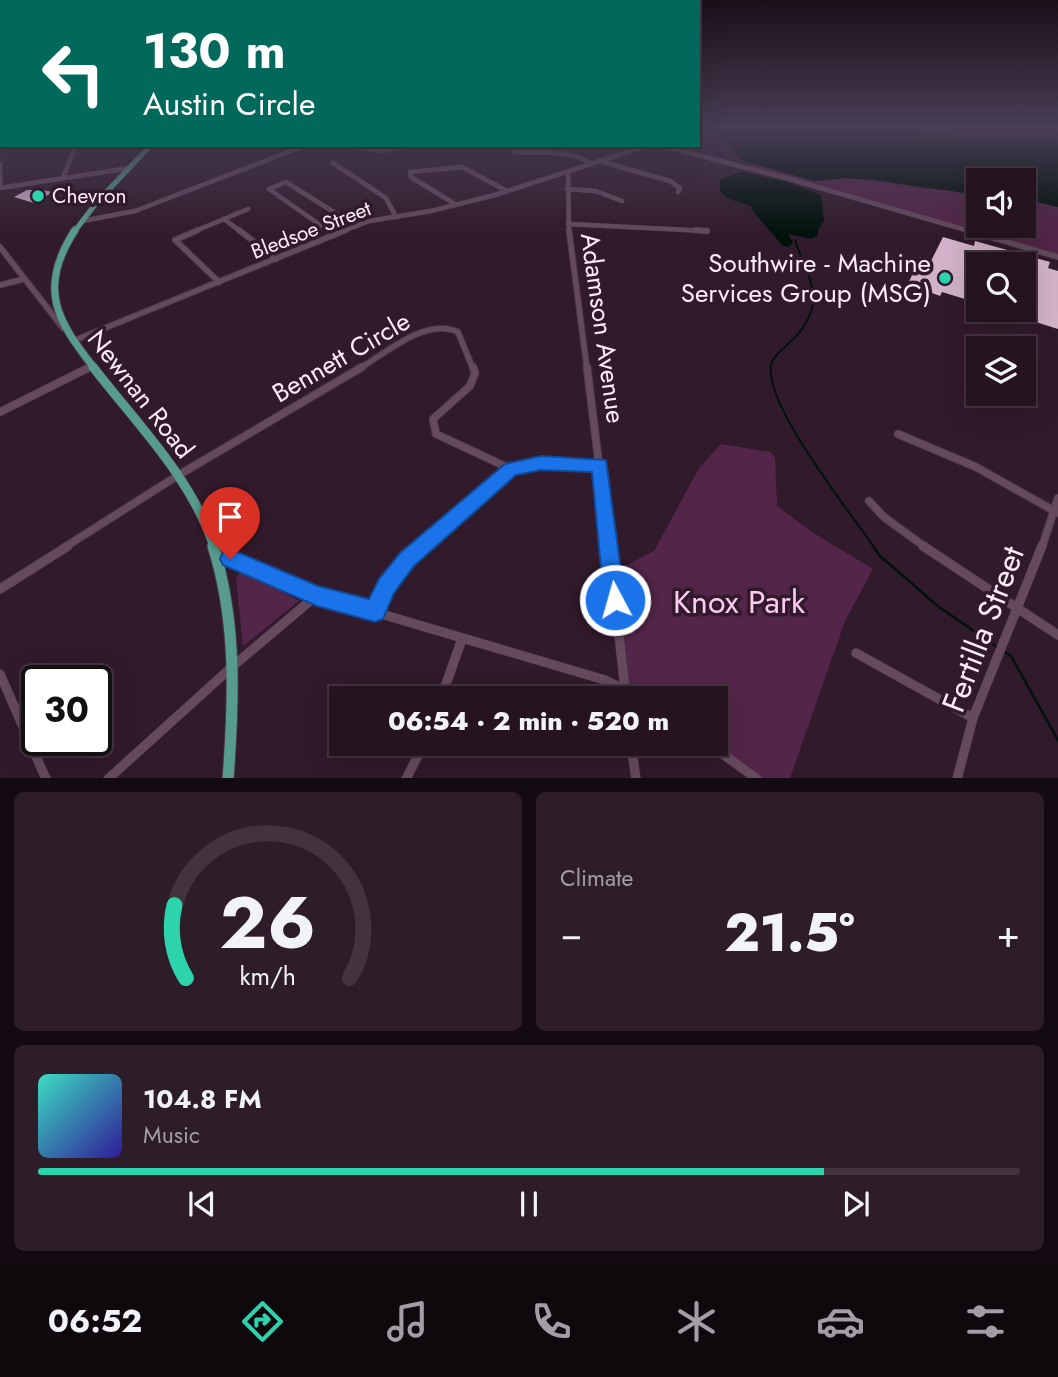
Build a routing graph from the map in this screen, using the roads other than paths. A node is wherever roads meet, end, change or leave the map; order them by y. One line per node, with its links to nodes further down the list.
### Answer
1 (69, 162): 13 (street)
2 (135, 162): 11 (main road, Newnan Road)
3 (260, 162): 23 (street)
4 (589, 162): 10 (street)
5 (597, 162): 10 (street, Bledsoe Street)
6 (606, 162): 17 (street)
7 (725, 162): 29 (street)
8 (332, 163): 21 (street)
9 (0, 164): 14 (street)
10 (592, 164): 12 (street, Bledsoe Street)
11 (130, 168): 13 (street); 23 (main road, Newnan Road)
12 (568, 172): 15 (street, Adamson Avenue); 16 (street, Bledsoe Street)
13 (63, 178): 14 (street)
14 (0, 188)
15 (567, 188): 18 (street); 24 (street, Adamson Avenue)
16 (507, 191): 19 (street, Bledsoe Street); 19 (street)
17 (678, 192)
18 (622, 201)
19 (455, 204): 21 (street, Bledsoe Street)
20 (248, 209): 22 (street)
21 (396, 217): 25 (street, Bledsoe Street)
22 (224, 219): 30 (street); 32 (street)
23 (82, 221): 34 (main road, Newnan Road)
24 (568, 224): 26 (street); 39 (street, Adamson Avenue)
25 (356, 226): 27 (street, Bledsoe Street); 27 (street)
26 (707, 231)
27 (334, 235): 30 (street, Bledsoe Street)
28 (0, 247): 31 (street)
29 (1058, 257)
30 (276, 259): 32 (street, Bledsoe Street)
31 (24, 279): 33 (street); 34 (street)
32 (219, 282): 35 (street, Bledsoe Street)
33 (0, 285)
34 (64, 328): 35 (main road, Newnan Road)
35 (72, 341): 36 (main road, Newnan Road)
36 (93, 366): 37 (street); 41 (main road, Newnan Road)
37 (0, 412)
38 (898, 434): 44 (street)
39 (600, 465): 40 (street); 57 (street, Adamson Avenue)
40 (511, 469): 41 (street, Bennett Circle); 49 (street)
41 (177, 476): 45 (main road, Newnan Road); 46 (street)
42 (1058, 498): 44 (street, Fertilla Street)
43 (869, 501): 48 (street)
44 (1056, 512): 48 (street, Fertilla Street)
45 (215, 552): 47 (street); 53 (main road, Newnan Road)
46 (0, 589)
47 (317, 596): 49 (street); 53 (street)
48 (1016, 608): 50 (street); 58 (street, Fertilla Street)
49 (375, 611): 51 (street)
50 (1058, 635)
51 (462, 639): 55 (street); 56 (street)
52 (856, 653): 58 (street)
53 (233, 666): 63 (street); 64 (main road, Newnan Road)
54 (0, 674): 62 (street)
55 (444, 686)
56 (604, 686)
57 (624, 686)
58 (973, 718): 68 (street, Fertilla Street)
59 (418, 756): 65 (street)
60 (632, 756): 66 (street)
61 (725, 756): 67 (street)
62 (46, 778)
63 (109, 778)
64 (228, 778)
65 (407, 778)
66 (635, 778)
67 (756, 778)
68 (957, 778)

